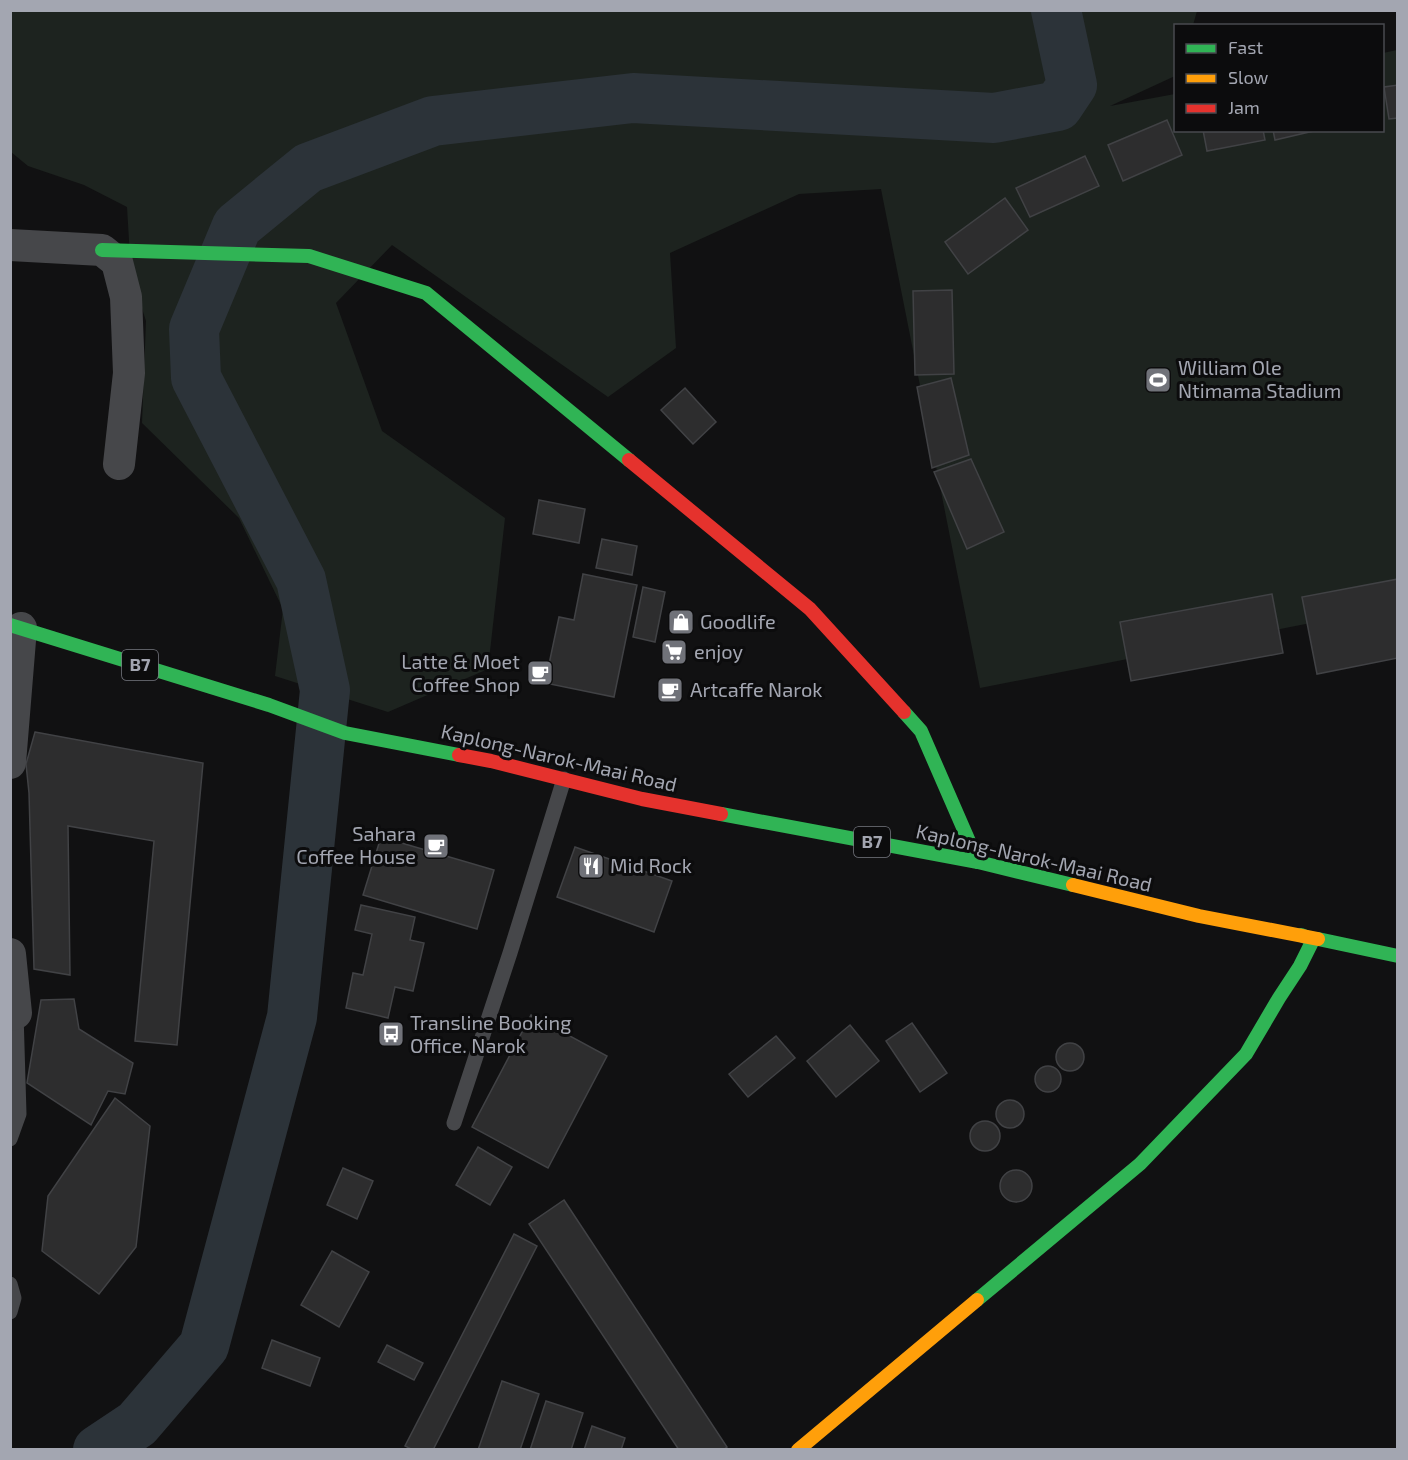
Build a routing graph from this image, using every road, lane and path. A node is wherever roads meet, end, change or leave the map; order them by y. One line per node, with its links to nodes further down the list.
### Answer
1 (10, 245): 2 (street)
2 (102, 250): 3 (street); 7 (main road)
3 (119, 464)
4 (16, 626): 5 (street); 6 (main road, Kaplong-Narok-Maai Road / B7)
5 (10, 762)
6 (564, 778): 7 (main road, Kaplong-Narok-Maai Road / B7); 12 (lane)
7 (978, 861): 8 (main road, Kaplong-Narok-Maai Road / B7)
8 (1300, 935): 10 (main road, Kaplong-Narok-Maai Road / B7); 16 (main road)
9 (10, 954): 11 (street)
10 (1398, 956)
11 (13, 1014): 13 (lane)
12 (454, 1123)
13 (10, 1139)
14 (10, 1284): 15 (lane)
15 (10, 1312)
16 (798, 1449)

